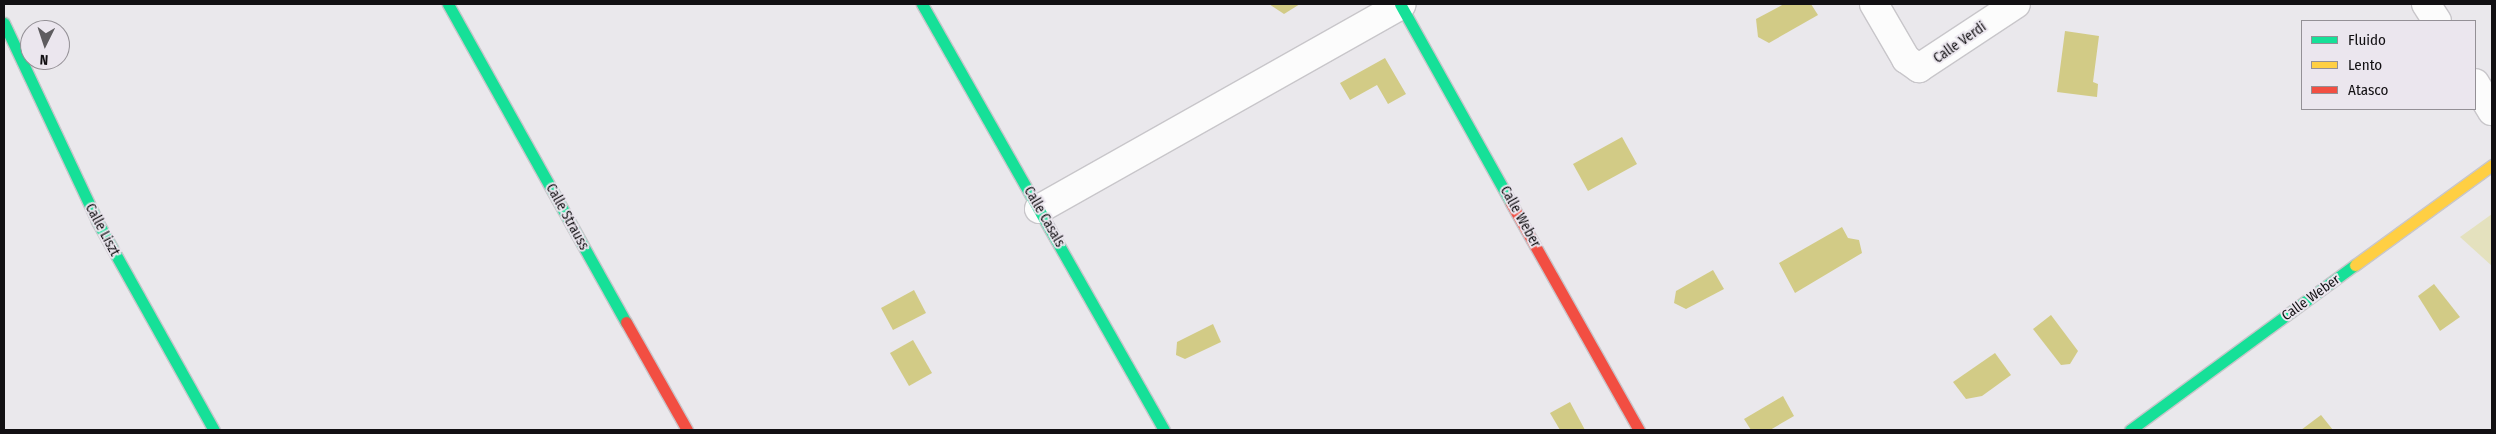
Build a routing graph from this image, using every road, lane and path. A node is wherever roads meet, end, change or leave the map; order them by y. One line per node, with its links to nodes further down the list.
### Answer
1 (448, 4): 14 (street, Calle Strauss)
2 (922, 4): 12 (street, Calle Casals)
3 (1401, 4): 12 (street); 16 (street, Calle Weber)
4 (1874, 4): 5 (street, Calle Verdi)
5 (2016, 4)
6 (2426, 4): 7 (street)
7 (2435, 20)
8 (4, 23): 13 (street, Calle Liszt)
9 (2476, 85): 10 (street)
10 (2492, 111)
11 (2492, 165): 17 (street, Calle Weber)
12 (1039, 209): 15 (street, Calle Casals)
13 (214, 430)
14 (687, 430)
15 (1164, 430)
16 (1639, 430)
17 (2130, 430)

